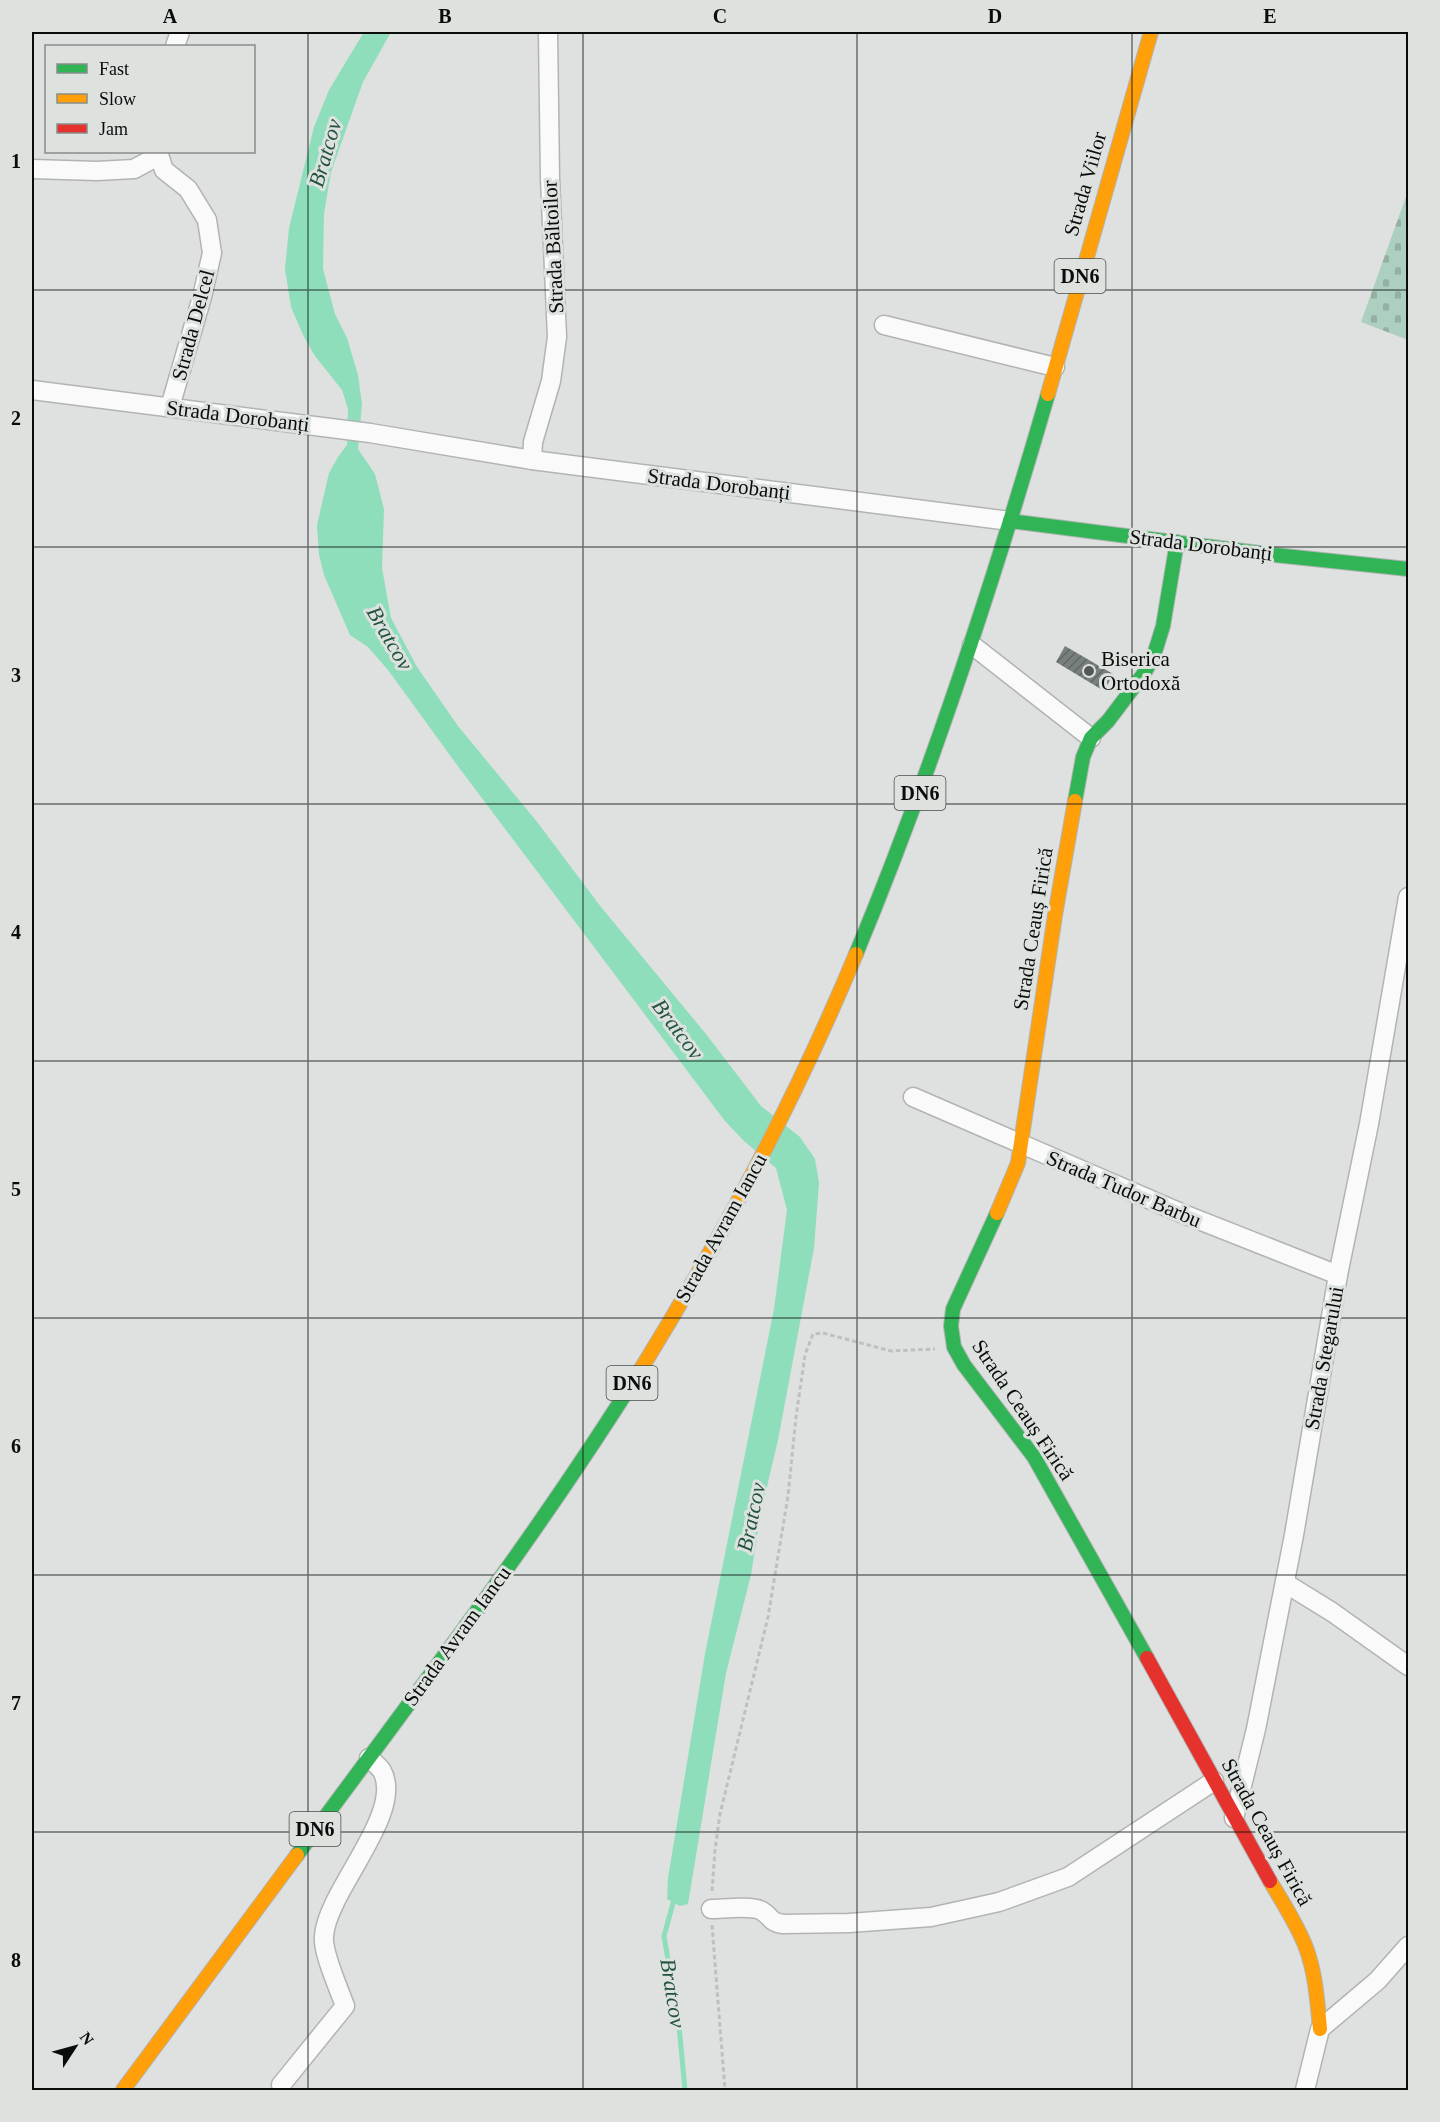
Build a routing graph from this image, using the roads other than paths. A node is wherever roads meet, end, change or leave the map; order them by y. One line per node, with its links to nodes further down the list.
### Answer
1 (548, 32): 9 (street, Strada Băltoilor)
2 (1150, 32): 6 (main road, Strada Viilor / DN6)
3 (158, 154): 4 (street); 8 (street, Strada Delcel)
4 (32, 169)
5 (884, 326): 6 (street)
6 (1055, 367): 10 (main road, Strada Viilor / DN6)
7 (32, 390): 8 (street, Strada Dorobanți)
8 (170, 407): 9 (street, Strada Dorobanți)
9 (532, 460): 10 (street, Strada Dorobanți)
10 (1011, 521): 11 (main road, Strada Dorobanți); 13 (main road, Strada Avram Iancu / DN6)
11 (1177, 542): 12 (main road, Strada Dorobanți); 14 (main road, Strada Ceauș Firică)
12 (1408, 569)
13 (972, 645): 14 (street); 21 (main road, Strada Avram Iancu / DN6)
14 (1091, 738): 17 (main road, Strada Ceauș Firică)
15 (1408, 905): 18 (street, Strada Stegarului)
16 (912, 1098): 17 (street, Strada Tudor Barbu)
17 (1022, 1144): 18 (street, Strada Tudor Barbu); 22 (main road, Strada Ceauș Firică)
18 (1338, 1275): 19 (street, Strada Stegarului)
19 (1285, 1583): 20 (street); 23 (street, Strada Stegarului)
20 (1408, 1666)
21 (369, 1758): 27 (street); 28 (main road, Strada Avram Iancu / DN6)
22 (1214, 1782): 23 (main road, Strada Ceauș Firică); 24 (street)
23 (1234, 1818): 26 (main road, Strada Ceauș Firică)
24 (711, 1909)
25 (1408, 1946): 26 (street)
26 (1320, 2029): 29 (street)
27 (281, 2085)
28 (123, 2091)
29 (1305, 2091)

